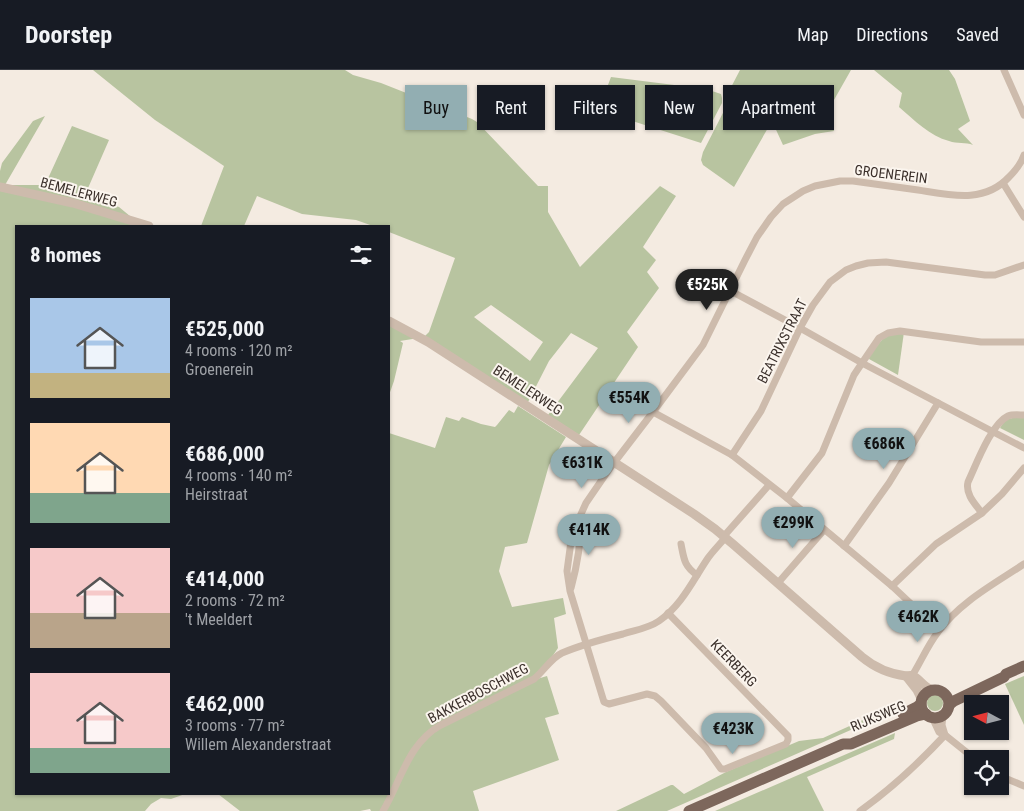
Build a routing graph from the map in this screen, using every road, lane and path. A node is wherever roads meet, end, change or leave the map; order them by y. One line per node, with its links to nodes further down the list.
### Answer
1 (1004, 70): 2 (street)
2 (1024, 115)
3 (1024, 155): 4 (street, GROENEREIN)
4 (1003, 183): 6 (street); 9 (street, GROENEREIN)
5 (0, 186): 7 (street, BEMELERWEG)
6 (1024, 217)
7 (147, 225)
8 (1024, 265): 11 (street, BEATRIXSTRAAT)
9 (729, 290): 11 (street); 15 (street, GROENEREIN)
10 (390, 322): 20 (street, BEMELERWEG)
11 (800, 328): 13 (street); 19 (street, BEATRIXSTRAAT)
12 (1024, 342): 13 (street)
13 (862, 363): 14 (street); 23 (street)
14 (938, 403): 17 (street); 28 (street)
15 (653, 412): 19 (street); 20 (street, GROENEREIN)
16 (1024, 415): 17 (street)
17 (992, 431): 18 (street); 24 (street)
18 (1024, 448)
19 (732, 455): 22 (street)
20 (614, 462): 26 (street, BEMELERWEG); 35 (street, GROENEREIN)
21 (1024, 468): 24 (street)
22 (769, 485): 23 (street); 26 (street)
23 (786, 498): 25 (street)
24 (982, 513): 32 (street)
25 (824, 530): 28 (street); 31 (street)
26 (725, 537): 30 (street, BAKKERBOSCHWEG); 31 (street, BEMELERWEG)
27 (680, 544): 30 (street)
28 (844, 546): 32 (street)
29 (1024, 564): 34 (street)
30 (697, 576): 33 (street, BAKKERBOSCHWEG)
31 (778, 583): 38 (street, BEMELERWEG)
32 (892, 586): 34 (street)
33 (668, 613): 35 (street, BAKKERBOSCHWEG); 35 (street, KEERBERG)
34 (939, 630): 38 (street)
35 (586, 644): 46 (street, BAKKERBOSCHWEG)
36 (1024, 666): 37 (main road, RIJKSWEG)
37 (1006, 674): 40 (main road, RIJKSWEG); 41 (main road, RIJKSWEG)
38 (909, 677): 39 (street, BEMELERWEG); 41 (street)
39 (932, 690): 40 (main road); 41 (main road)
40 (944, 694): 41 (main road)
41 (932, 709): 42 (street); 47 (main road, RIJKSWEG)
42 (945, 735): 43 (street); 48 (street)
43 (964, 750)
44 (1009, 780): 45 (street)
45 (1024, 786)
46 (383, 811)
47 (689, 811)
48 (860, 811)

